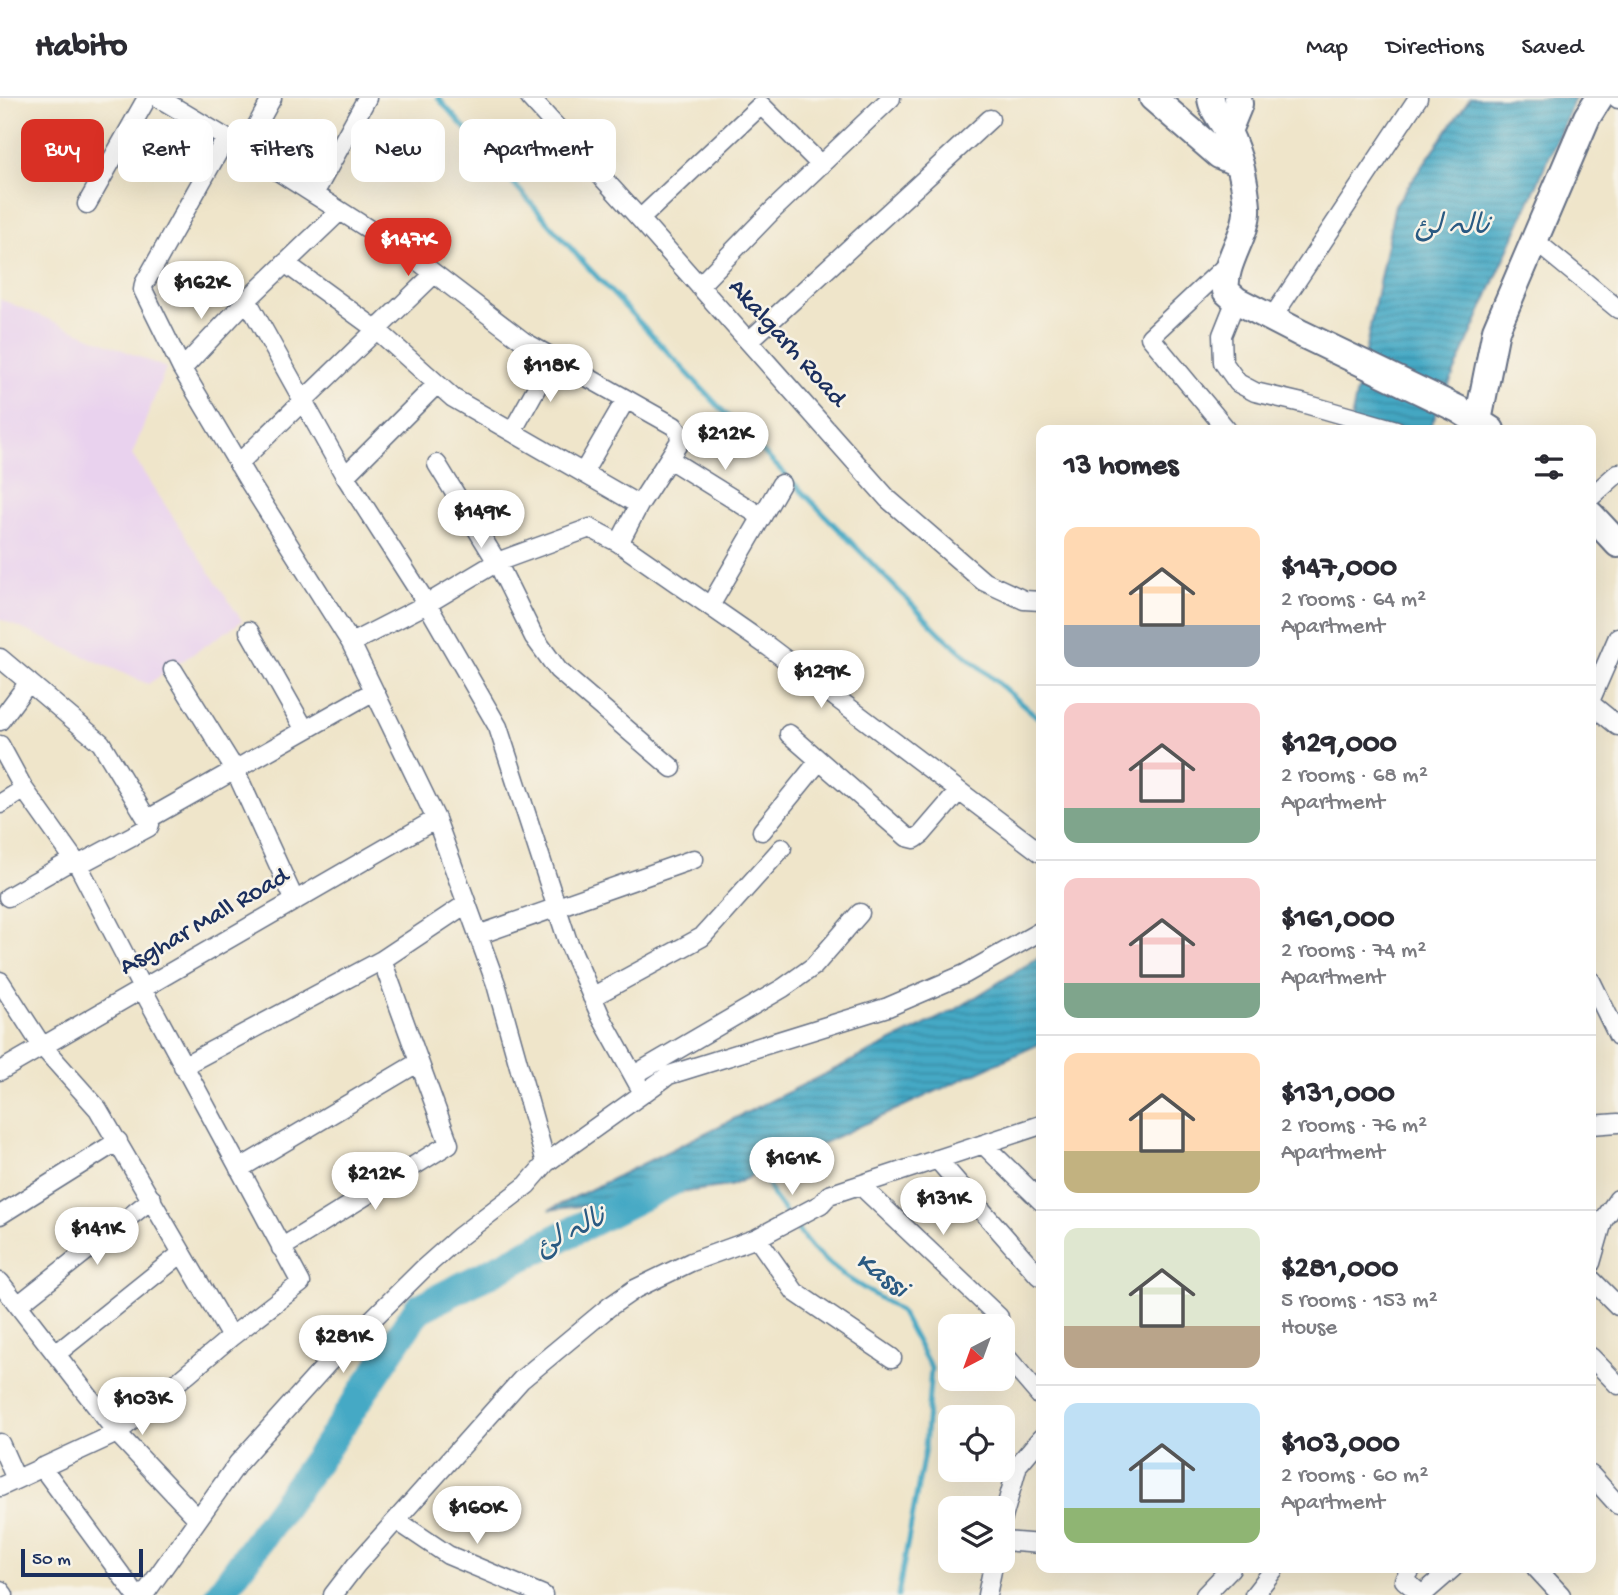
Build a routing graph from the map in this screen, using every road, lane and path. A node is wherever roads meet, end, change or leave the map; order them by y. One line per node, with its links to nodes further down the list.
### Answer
1 (146, 98): 20 (street)
2 (272, 98): 12 (street)
3 (367, 98): 19 (street)
4 (530, 98): 22 (street, Akalgarh Road)
5 (891, 98): 16 (street)
6 (1153, 98): 17 (main road)
7 (1211, 98): 14 (main road)
8 (1238, 98): 14 (main road)
9 (1418, 98): 31 (street)
10 (1598, 98): 23 (main road)
11 (169, 100): 15 (street)
12 (260, 119)
13 (990, 119): 33 (street)
14 (1228, 131): 17 (main road)
15 (226, 138): 35 (street)
16 (821, 164): 22 (street); 27 (street)
17 (1240, 164): 24 (main road)
18 (295, 182): 19 (street)
19 (314, 194): 21 (street)
20 (87, 204)
21 (340, 211): 25 (street); 26 (street)
22 (640, 219): 27 (street, Akalgarh Road)
23 (1534, 240): 30 (street); 39 (main road)
24 (1232, 261): 29 (main road); 40 (street)
25 (285, 263): 28 (street); 32 (street)
26 (433, 275): 32 (street); 34 (street)
27 (699, 286): 33 (street, Akalgarh Road)
28 (247, 300): 35 (street); 38 (street)
29 (1236, 300): 31 (main road); 41 (street)
30 (1618, 309)
31 (1272, 318): 39 (main road)
32 (377, 330): 36 (street); 38 (street)
33 (749, 341): 57 (street, Akalgarh Road)
34 (553, 358): 37 (street); 42 (street)
35 (182, 369): 44 (street)
36 (437, 384): 42 (street); 48 (street)
37 (626, 399): 43 (street); 46 (street)
38 (304, 401): 44 (street); 48 (street)
39 (1475, 423)
40 (1223, 425)
41 (1378, 425)
42 (512, 432): 46 (street)
43 (668, 459): 51 (street); 52 (street)
44 (239, 464): 62 (street)
45 (437, 464): 56 (street)
46 (583, 473): 51 (street)
47 (1618, 473): 50 (street)
48 (345, 476): 58 (street)
49 (781, 484): 52 (street)
50 (1596, 493)
51 (639, 505): 54 (street)
52 (762, 517): 59 (street)
53 (1596, 520): 55 (main road)
54 (619, 543): 56 (street); 59 (street)
55 (1618, 544)
56 (497, 562): 58 (street); 75 (street)
57 (1033, 601)
58 (427, 604): 62 (street); 90 (street)
59 (710, 606): 78 (street)
60 (249, 631): 71 (street)
61 (1618, 637): 66 (street)
62 (351, 643): 67 (street)
63 (0, 657): 65 (street)
64 (173, 670): 76 (street)
65 (29, 682): 69 (street); 80 (street)
66 (1596, 690)
67 (374, 691): 71 (street); 81 (street)
68 (1596, 706): 70 (street)
69 (0, 721)
70 (1618, 726)
71 (305, 730): 76 (street)
72 (789, 734): 74 (street)
73 (0, 745): 77 (street)
74 (819, 761): 78 (street); 82 (street)
75 (672, 768)
76 (235, 770): 80 (street); 88 (street)
77 (24, 789): 79 (street); 86 (street)
78 (959, 791): 84 (street)
79 (0, 804)
80 (148, 819): 86 (street)
81 (436, 819): 88 (street, Asghar Mall Road); 89 (street)
82 (762, 831)
83 (782, 848): 98 (street)
84 (1036, 849)
85 (694, 859): 90 (street)
86 (76, 862): 87 (street); 96 (street)
87 (8, 897)
88 (295, 901): 96 (street, Asghar Mall Road)
89 (466, 904): 93 (street); 94 (street)
90 (557, 908): 93 (street); 98 (street)
91 (860, 913): 104 (street)
92 (1036, 934): 105 (street)
93 (478, 935): 112 (street)
94 (382, 960): 101 (street); 102 (street)
95 (0, 981): 100 (street)
96 (143, 990): 100 (street, Asghar Mall Road); 102 (street)
97 (1596, 991): 99 (street)
98 (592, 998): 104 (street)
99 (1618, 1036)
100 (42, 1046): 103 (street, Asghar Mall Road); 109 (street)
101 (419, 1062): 113 (street); 121 (street)
102 (183, 1066): 113 (street)
103 (0, 1071)
104 (634, 1075): 105 (street)
105 (643, 1093): 112 (street)
106 (1618, 1123): 107 (street)
107 (1596, 1125)
108 (1036, 1129): 110 (street)
109 (118, 1141): 116 (street); 118 (street)
110 (983, 1144): 111 (street); 115 (street)
111 (937, 1159): 114 (street); 123 (street)
112 (546, 1163): 144 (street)
113 (239, 1169): 121 (street)
114 (860, 1185): 120 (street); 128 (street)
115 (1036, 1196)
116 (152, 1199): 122 (street); 126 (street)
117 (1618, 1199): 119 (street)
118 (0, 1215)
119 (1597, 1227)
120 (757, 1238): 131 (street); 145 (street)
121 (281, 1248): 129 (street)
122 (183, 1253): 129 (street); 130 (street)
123 (1036, 1273)
124 (0, 1282): 126 (street)
125 (1596, 1284): 127 (street)
126 (18, 1305): 130 (street)
127 (1618, 1306)
128 (996, 1314)
129 (230, 1337): 136 (street)
130 (56, 1354): 136 (street)
131 (892, 1358)
132 (1596, 1362): 134 (street)
133 (1015, 1367): 135 (street)
134 (1618, 1385)
135 (1036, 1390)
136 (117, 1433): 139 (street); 144 (street)
137 (0, 1443): 141 (street)
138 (1036, 1444): 142 (street)
139 (42, 1467): 141 (street); 156 (street)
140 (1596, 1481): 143 (street)
141 (8, 1483)
142 (1009, 1496)
143 (1618, 1505)
144 (197, 1518): 157 (street)
145 (396, 1520): 158 (street); 159 (street)
146 (1015, 1542): 147 (street)
147 (1036, 1544)
148 (991, 1573): 160 (street)
149 (1226, 1573): 161 (street)
150 (1271, 1573): 162 (street)
151 (1409, 1573): 152 (street)
152 (1447, 1573)
153 (1541, 1573): 163 (street)
154 (0, 1590): 155 (street)
155 (4, 1595)
156 (136, 1595)
157 (144, 1595)
158 (333, 1595)
159 (543, 1595)
160 (986, 1595)
161 (1205, 1595)
162 (1254, 1595)
163 (1561, 1595)

